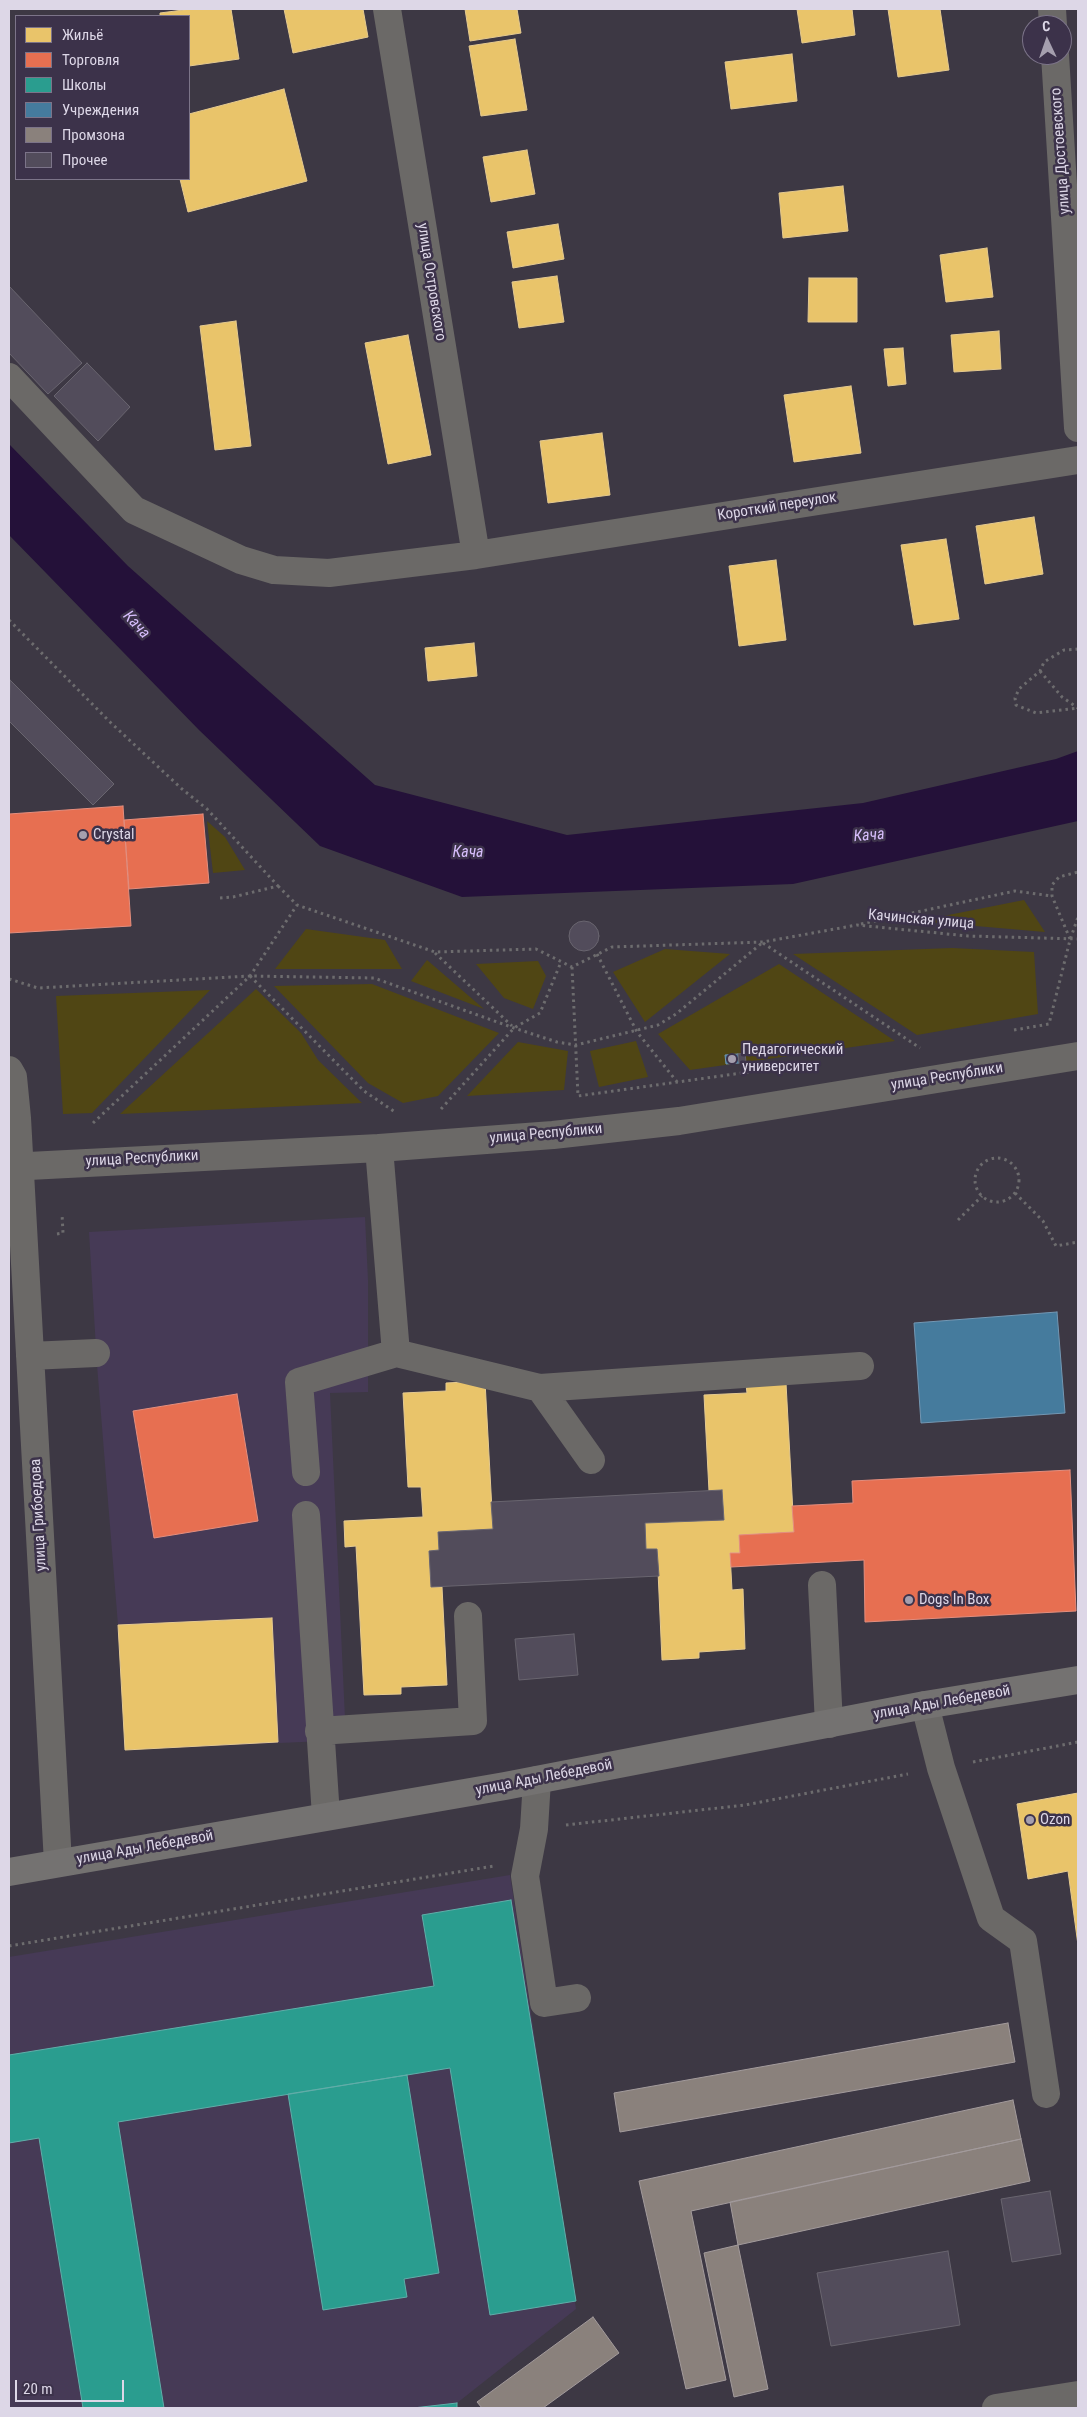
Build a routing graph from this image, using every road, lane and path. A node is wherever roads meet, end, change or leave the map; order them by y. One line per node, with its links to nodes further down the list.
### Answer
1 (387, 9): 6 (street, улица Островского)
2 (1056, 65): 4 (street, улица Достоевского)
3 (9, 377): 6 (street, Короткий переулок)
4 (1078, 428)
5 (1078, 460): 6 (street, Короткий переулок)
6 (476, 555)
7 (9, 620): 12 (path)
8 (1078, 649): 9 (path)
9 (1040, 671): 10 (path); 10 (path)
10 (1078, 708)
11 (1078, 872): 13 (path)
12 (278, 886): 14 (path); 15 (path)
13 (1052, 896): 17 (path); 19 (path)
14 (218, 898)
15 (297, 905): 21 (path); 25 (path)
16 (1078, 918): 19 (path)
17 (857, 925): 19 (path, Качинская улица); 20 (path, Качинская улица)
18 (1078, 939): 19 (path, Качинская улица)
19 (1070, 940): 28 (path)
20 (763, 942): 22 (path, Качинская улица); 29 (path); 32 (path)
21 (435, 952): 23 (path); 27 (path)
22 (597, 954): 24 (path, Качинская улица); 29 (path)
23 (561, 962): 24 (path); 27 (path)
24 (572, 967): 30 (path)
25 (250, 976): 26 (path); 27 (path); 39 (path); 40 (path)
26 (9, 979)
27 (514, 1028): 30 (path); 38 (path)
28 (1012, 1031)
29 (637, 1032): 30 (path); 37 (path)
30 (576, 1045): 37 (path)
31 (928, 1046): 32 (path)
32 (918, 1048): 33 (path)
33 (909, 1049)
34 (1078, 1056): 41 (street, улица Республики)
35 (813, 1063): 37 (path)
36 (9, 1070): 42 (street, улица Грибоедова)
37 (678, 1083)
38 (439, 1111)
39 (395, 1112)
40 (93, 1123)
41 (379, 1148): 42 (street, улица Республики); 51 (street)
42 (14, 1166): 49 (street, улица Грибоедова)
43 (1015, 1193): 44 (path); 44 (path); 48 (path)
44 (982, 1196): 46 (path)
45 (62, 1214): 47 (path)
46 (958, 1220)
47 (52, 1234)
48 (1078, 1242)
49 (18, 1313): 52 (street, улица Грибоедова)
50 (96, 1353): 52 (street)
51 (396, 1353): 54 (street); 56 (street)
52 (30, 1356): 69 (street, улица Грибоедова)
53 (860, 1366): 54 (street)
54 (540, 1388): 55 (street)
55 (591, 1460)
56 (306, 1472)
57 (306, 1515): 63 (street)
58 (822, 1585): 62 (street)
59 (468, 1616): 63 (street)
60 (1078, 1680): 61 (main road, улица Ады Лебедевой)
61 (924, 1705): 62 (main road, улица Ады Лебедевой); 65 (street)
62 (830, 1724): 66 (main road, улица Ады Лебедевой)
63 (319, 1731): 67 (street)
64 (1078, 1742): 65 (path)
65 (941, 1768): 68 (path); 74 (street)
66 (537, 1780): 67 (main road, улица Ады Лебедевой); 68 (street)
67 (326, 1816): 69 (main road, улица Ады Лебедевой)
68 (534, 1829): 73 (street)
69 (58, 1863): 71 (main road, улица Ады Лебедевой)
70 (498, 1866): 72 (path)
71 (9, 1872)
72 (9, 1946)
73 (577, 1998)
74 (1046, 2094)
75 (1078, 2395): 76 (street)
76 (996, 2408)

